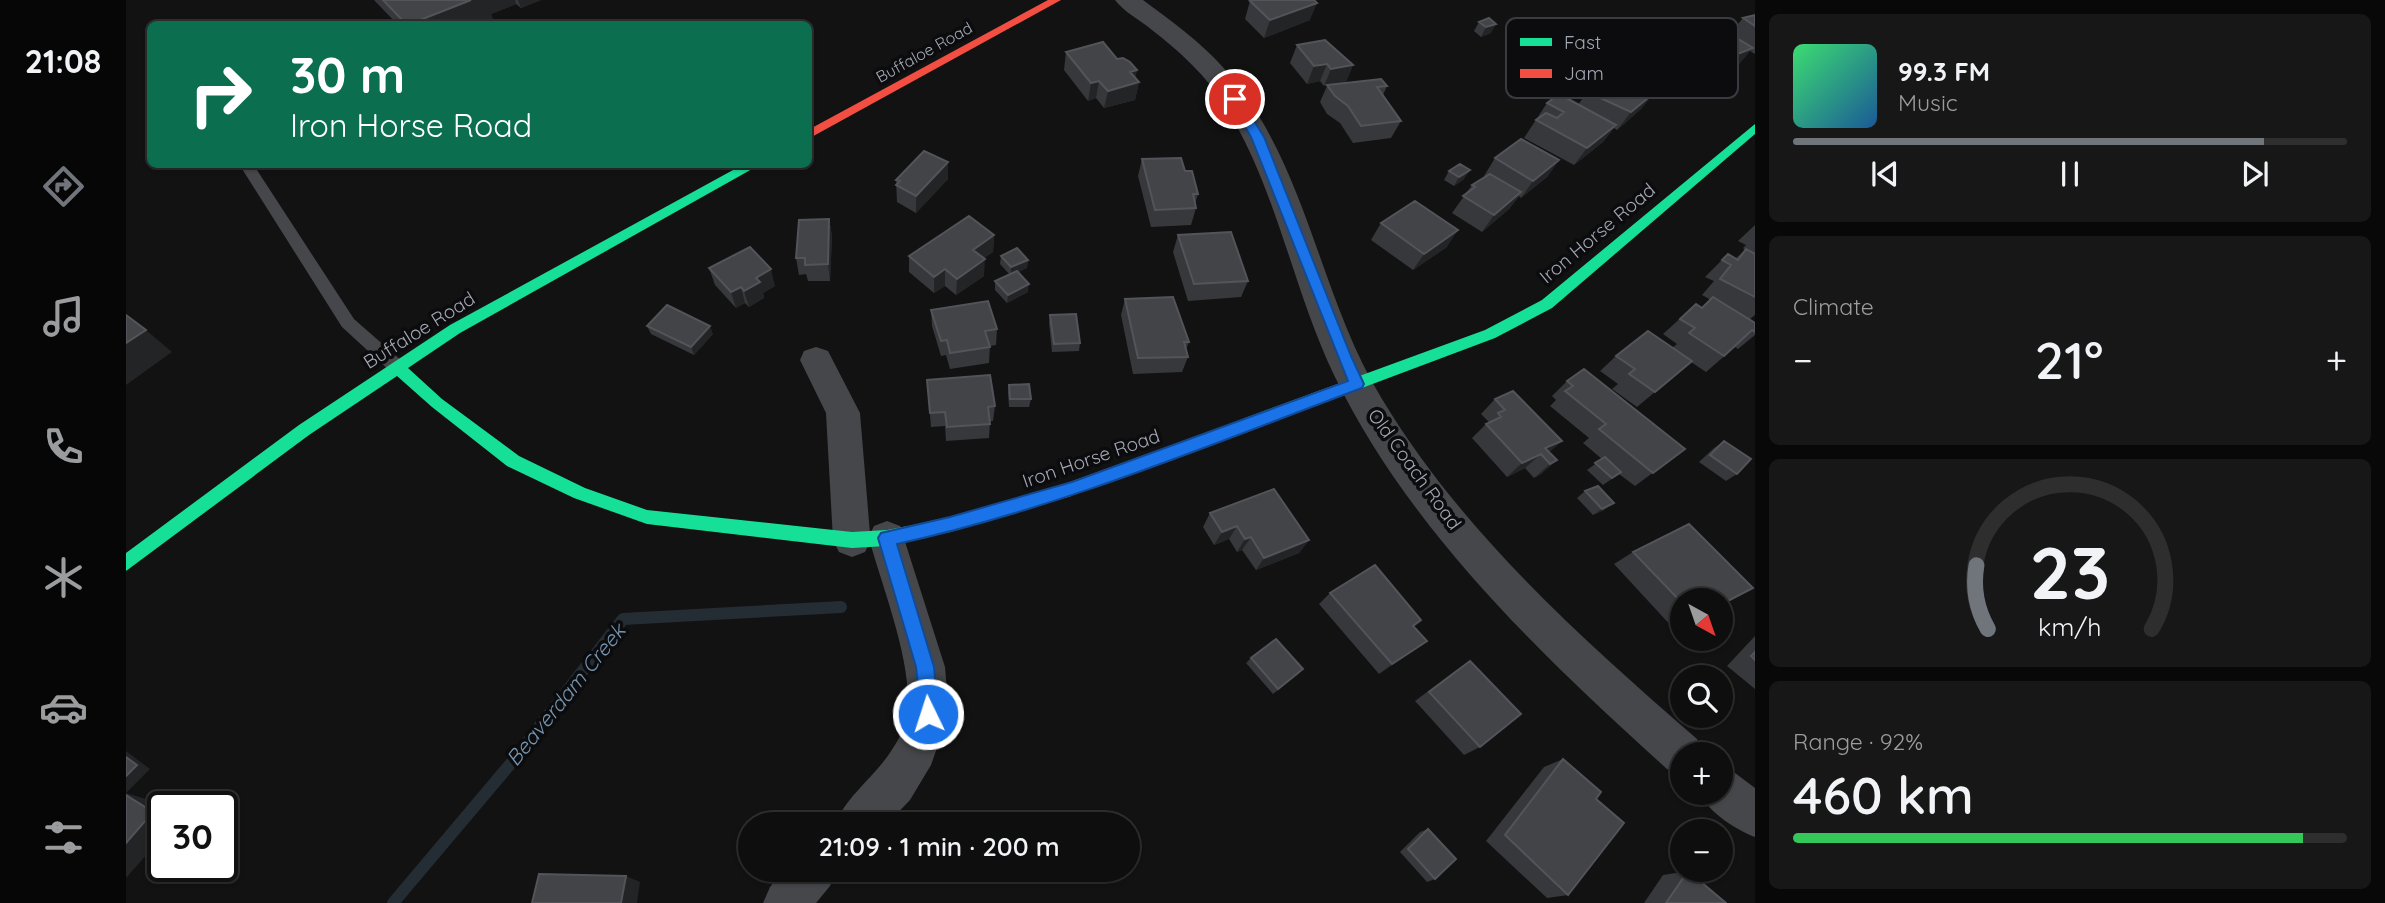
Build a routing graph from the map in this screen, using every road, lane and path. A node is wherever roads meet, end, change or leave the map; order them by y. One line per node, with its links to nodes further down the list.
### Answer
1 (1056, 0): 4 (street, Buffaloe Road)
2 (1127, 0): 9 (street, Old Coach Road)
3 (1755, 128): 9 (street, Iron Horse Road)
4 (812, 133)
5 (249, 168): 8 (lane)
6 (748, 168): 8 (street, Buffaloe Road)
7 (816, 360): 10 (street)
8 (397, 367): 10 (street, Iron Horse Road); 11 (street, Buffaloe Road)
9 (1357, 384): 10 (street, Iron Horse Road); 12 (street, Old Coach Road)
10 (869, 539): 14 (street)
11 (126, 563)
12 (1670, 743)
13 (1733, 798): 15 (street)
14 (869, 812)
15 (1755, 815)
16 (804, 882): 17 (street)
17 (786, 903)

